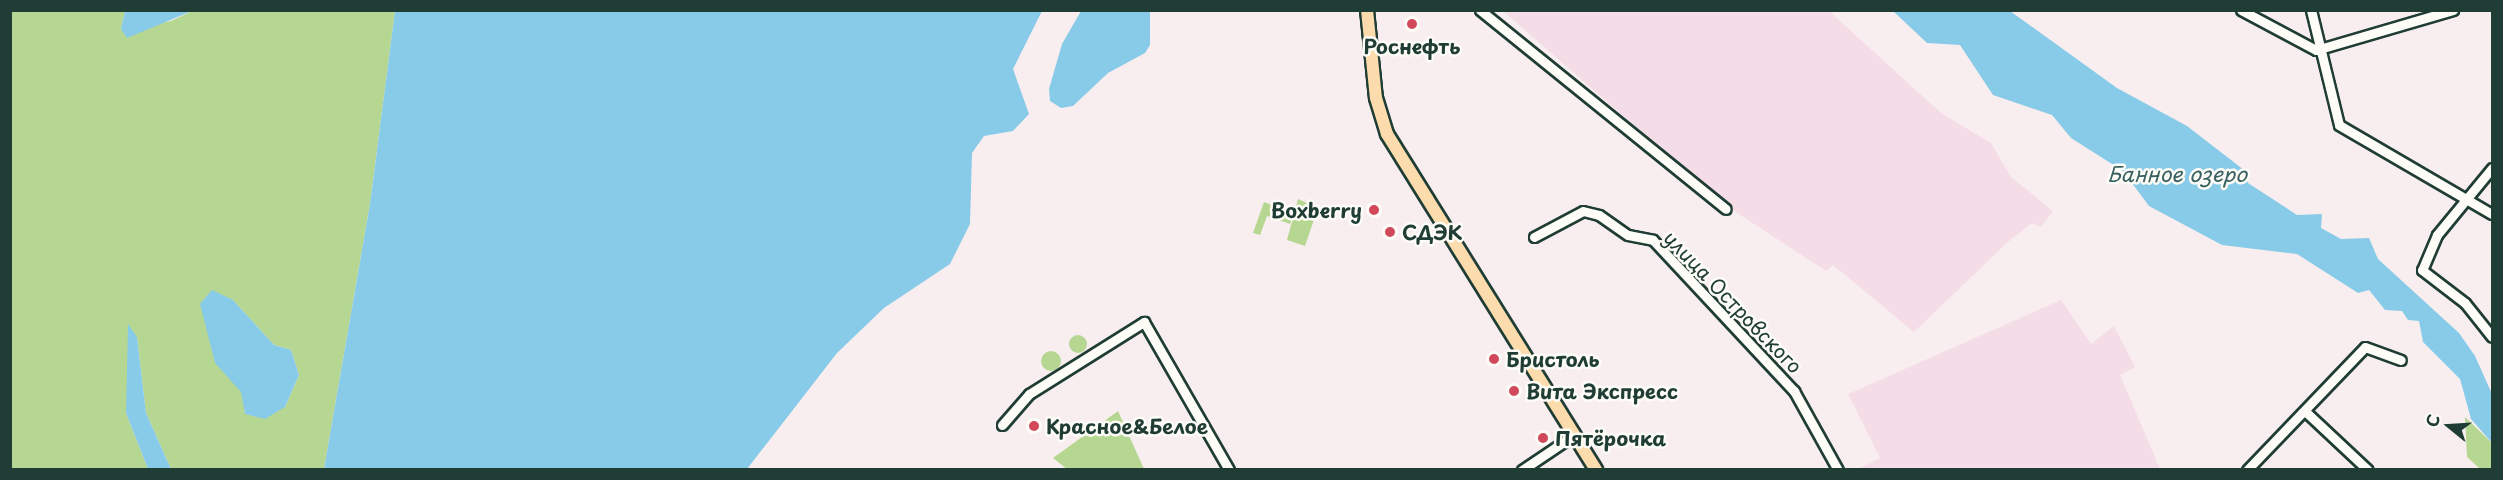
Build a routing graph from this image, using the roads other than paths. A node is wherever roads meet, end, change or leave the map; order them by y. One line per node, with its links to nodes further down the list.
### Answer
1 (1366, 10): 16 (main road)
2 (1480, 10): 9 (street)
3 (2241, 10): 6 (street)
4 (2311, 10): 6 (street)
5 (2453, 10): 6 (street)
6 (2316, 50): 8 (street)
7 (2493, 168): 8 (street)
8 (2464, 198): 10 (street); 12 (street)
9 (1726, 209)
10 (2493, 214)
11 (1534, 237): 20 (street, улица Островского)
12 (2493, 337)
13 (2401, 360): 14 (street)
14 (2307, 413): 21 (street); 22 (street)
15 (1002, 425): 17 (street)
16 (1574, 435): 18 (street); 19 (main road)
17 (1229, 470)
18 (1522, 470)
19 (1596, 470)
20 (1838, 470)
21 (2247, 470)
22 (2368, 470)

